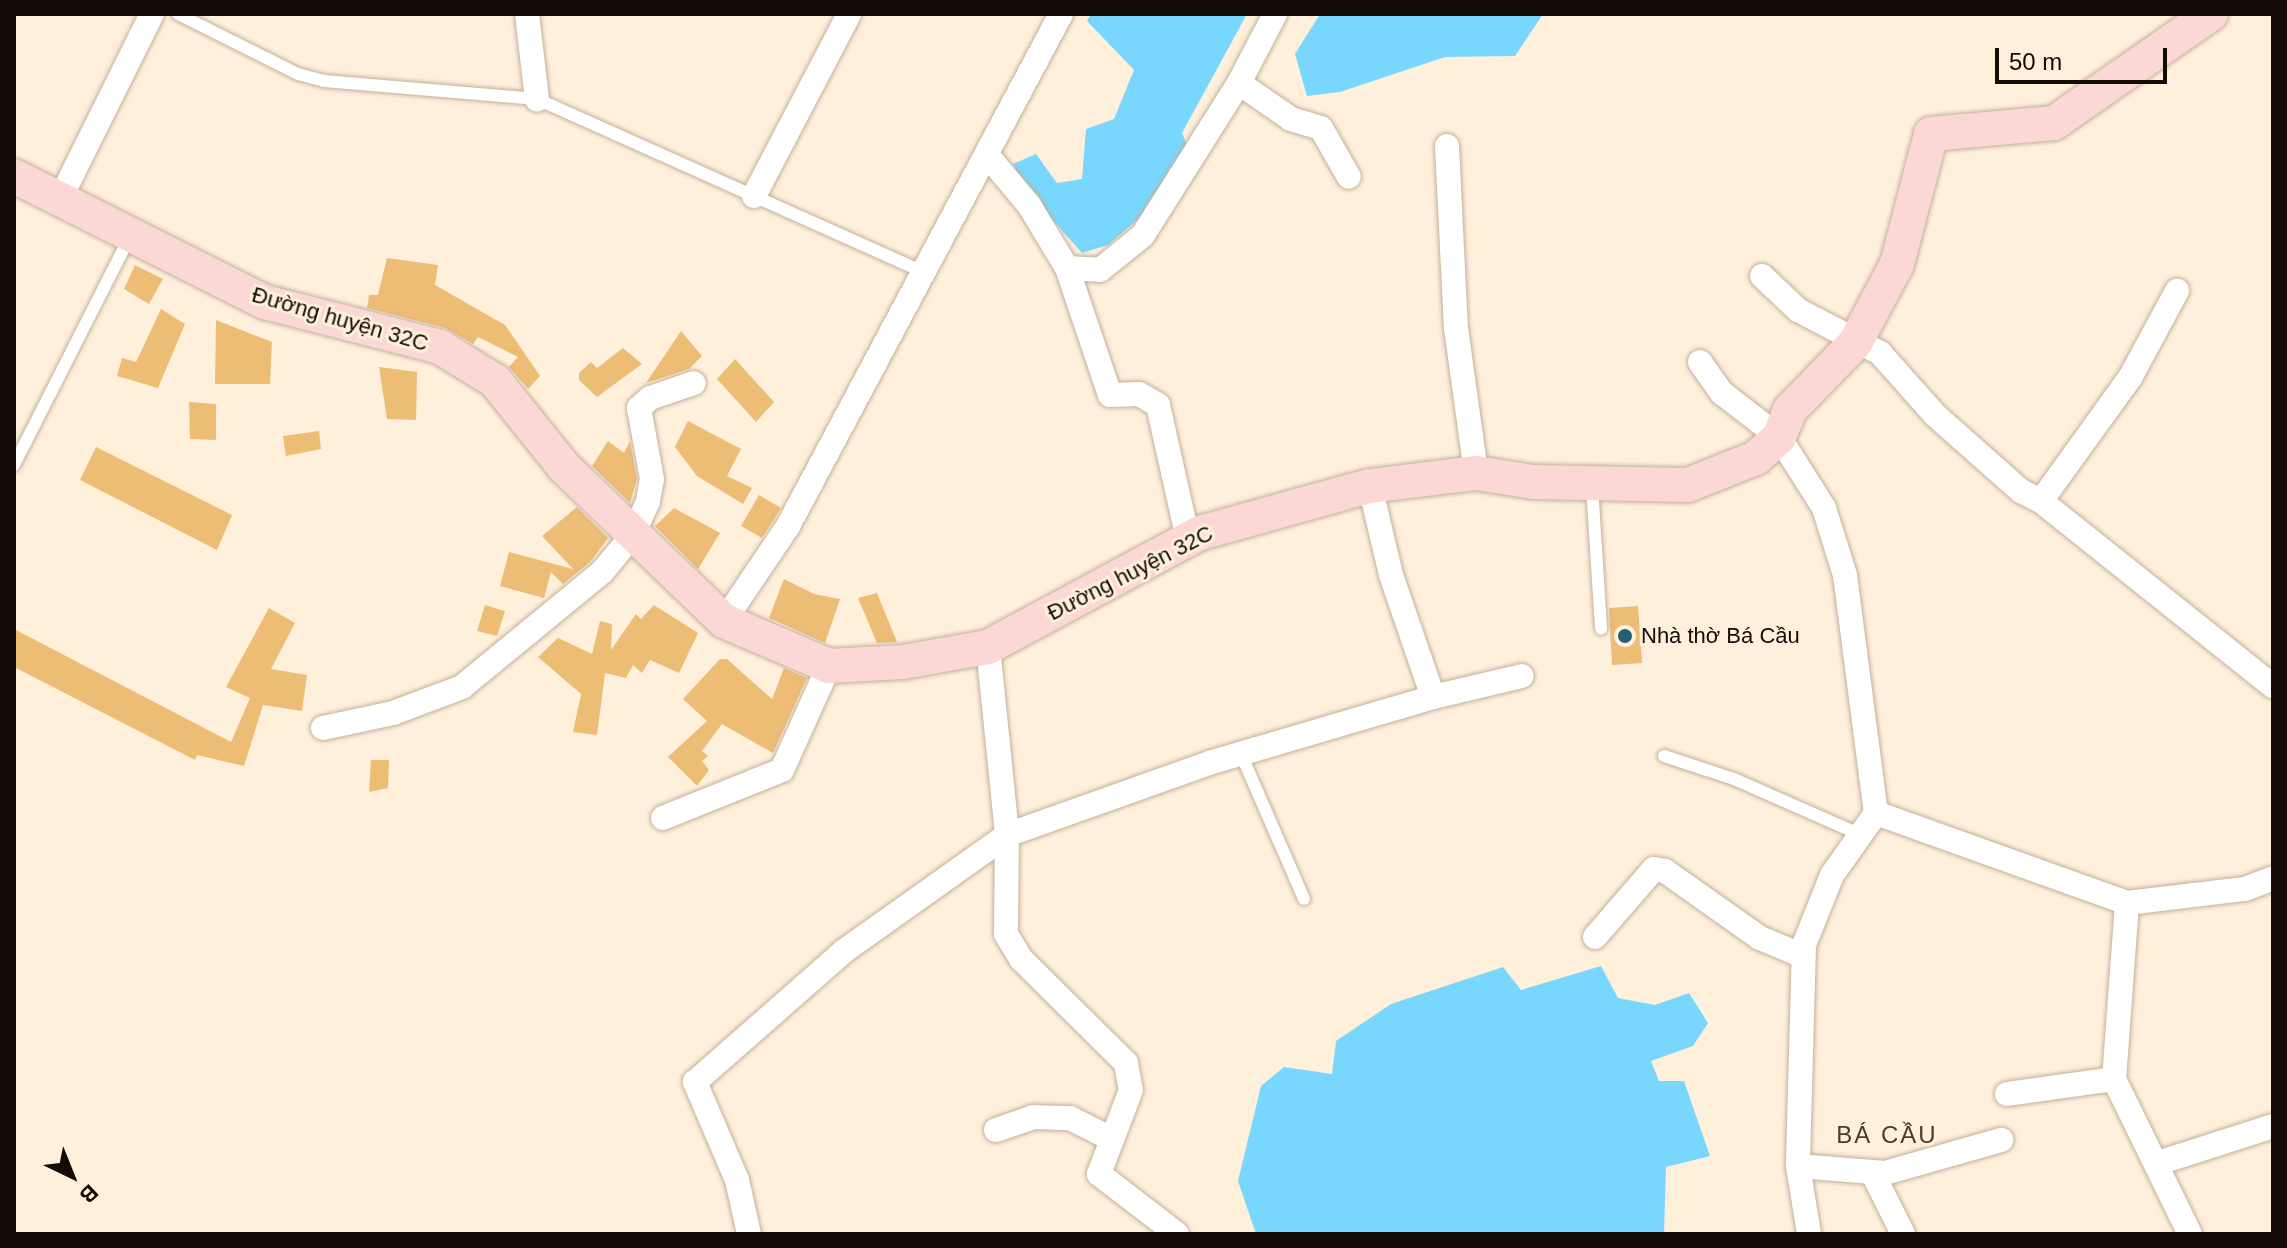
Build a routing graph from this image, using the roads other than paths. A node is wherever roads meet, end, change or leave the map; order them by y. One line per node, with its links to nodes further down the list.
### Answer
1 (152, 14): 15 (street)
2 (178, 14): 9 (lane)
3 (527, 14): 9 (street)
4 (849, 14): 14 (street)
5 (1061, 14): 11 (street)
6 (1275, 14): 8 (street)
7 (2211, 14): 21 (street, Đường huyện 32C)
8 (1239, 83): 13 (street); 17 (street)
9 (537, 99): 14 (lane)
10 (1447, 146): 26 (street)
11 (987, 155): 17 (street); 18 (street)
12 (14, 176): 15 (street, Đường huyện 32C)
13 (1349, 177)
14 (754, 196): 18 (lane)
15 (60, 199): 16 (street, Đường huyện 32C)
16 (130, 236): 25 (lane); 30 (street, Đường huyện 32C)
17 (1067, 268): 31 (street)
18 (926, 273): 32 (street)
19 (1762, 276): 21 (street)
20 (2177, 291): 29 (street)
21 (1855, 343): 24 (street, Đường huyện 32C); 29 (street)
22 (1700, 362): 24 (street)
23 (694, 383): 30 (street)
24 (1779, 437): 27 (street, Đường huyện 32C); 42 (street)
25 (14, 465)
26 (1476, 473): 27 (street, Đường huyện 32C); 28 (street, Đường huyện 32C)
27 (1592, 483): 33 (lane)
28 (1370, 486): 31 (street, Đường huyện 32C); 38 (street)
29 (2041, 501): 37 (street)
30 (632, 536): 32 (street, Đường huyện 32C); 39 (street)
31 (1188, 539): 34 (street, Đường huyện 32C)
32 (724, 621): 35 (street, Đường huyện 32C)
33 (1601, 629)
34 (988, 647): 35 (street, Đường huyện 32C); 44 (street)
35 (829, 666): 43 (street)
36 (1522, 676): 38 (street)
37 (2273, 686)
38 (1433, 697): 40 (street)
39 (323, 728)
40 (1241, 754): 44 (street); 47 (lane)
41 (1664, 756): 45 (lane)
42 (1876, 813): 45 (street); 48 (street)
43 (663, 818)
44 (1007, 835): 55 (street); 60 (street)
45 (1861, 835): 50 (street)
46 (2273, 878): 48 (street)
47 (1304, 899)
48 (2127, 903): 51 (street)
49 (1595, 937): 50 (street)
50 (1803, 956): 58 (street)
51 (2114, 1079): 52 (street); 57 (street)
52 (2007, 1094)
53 (2273, 1126): 57 (street)
54 (996, 1130): 55 (street)
55 (1110, 1138): 61 (street)
56 (2001, 1140): 59 (street)
57 (2158, 1163): 64 (street)
58 (1798, 1166): 59 (street); 62 (street)
59 (1872, 1172): 63 (street)
60 (749, 1234)
61 (1177, 1234)
62 (1809, 1234)
63 (1903, 1234)
64 (2190, 1234)

